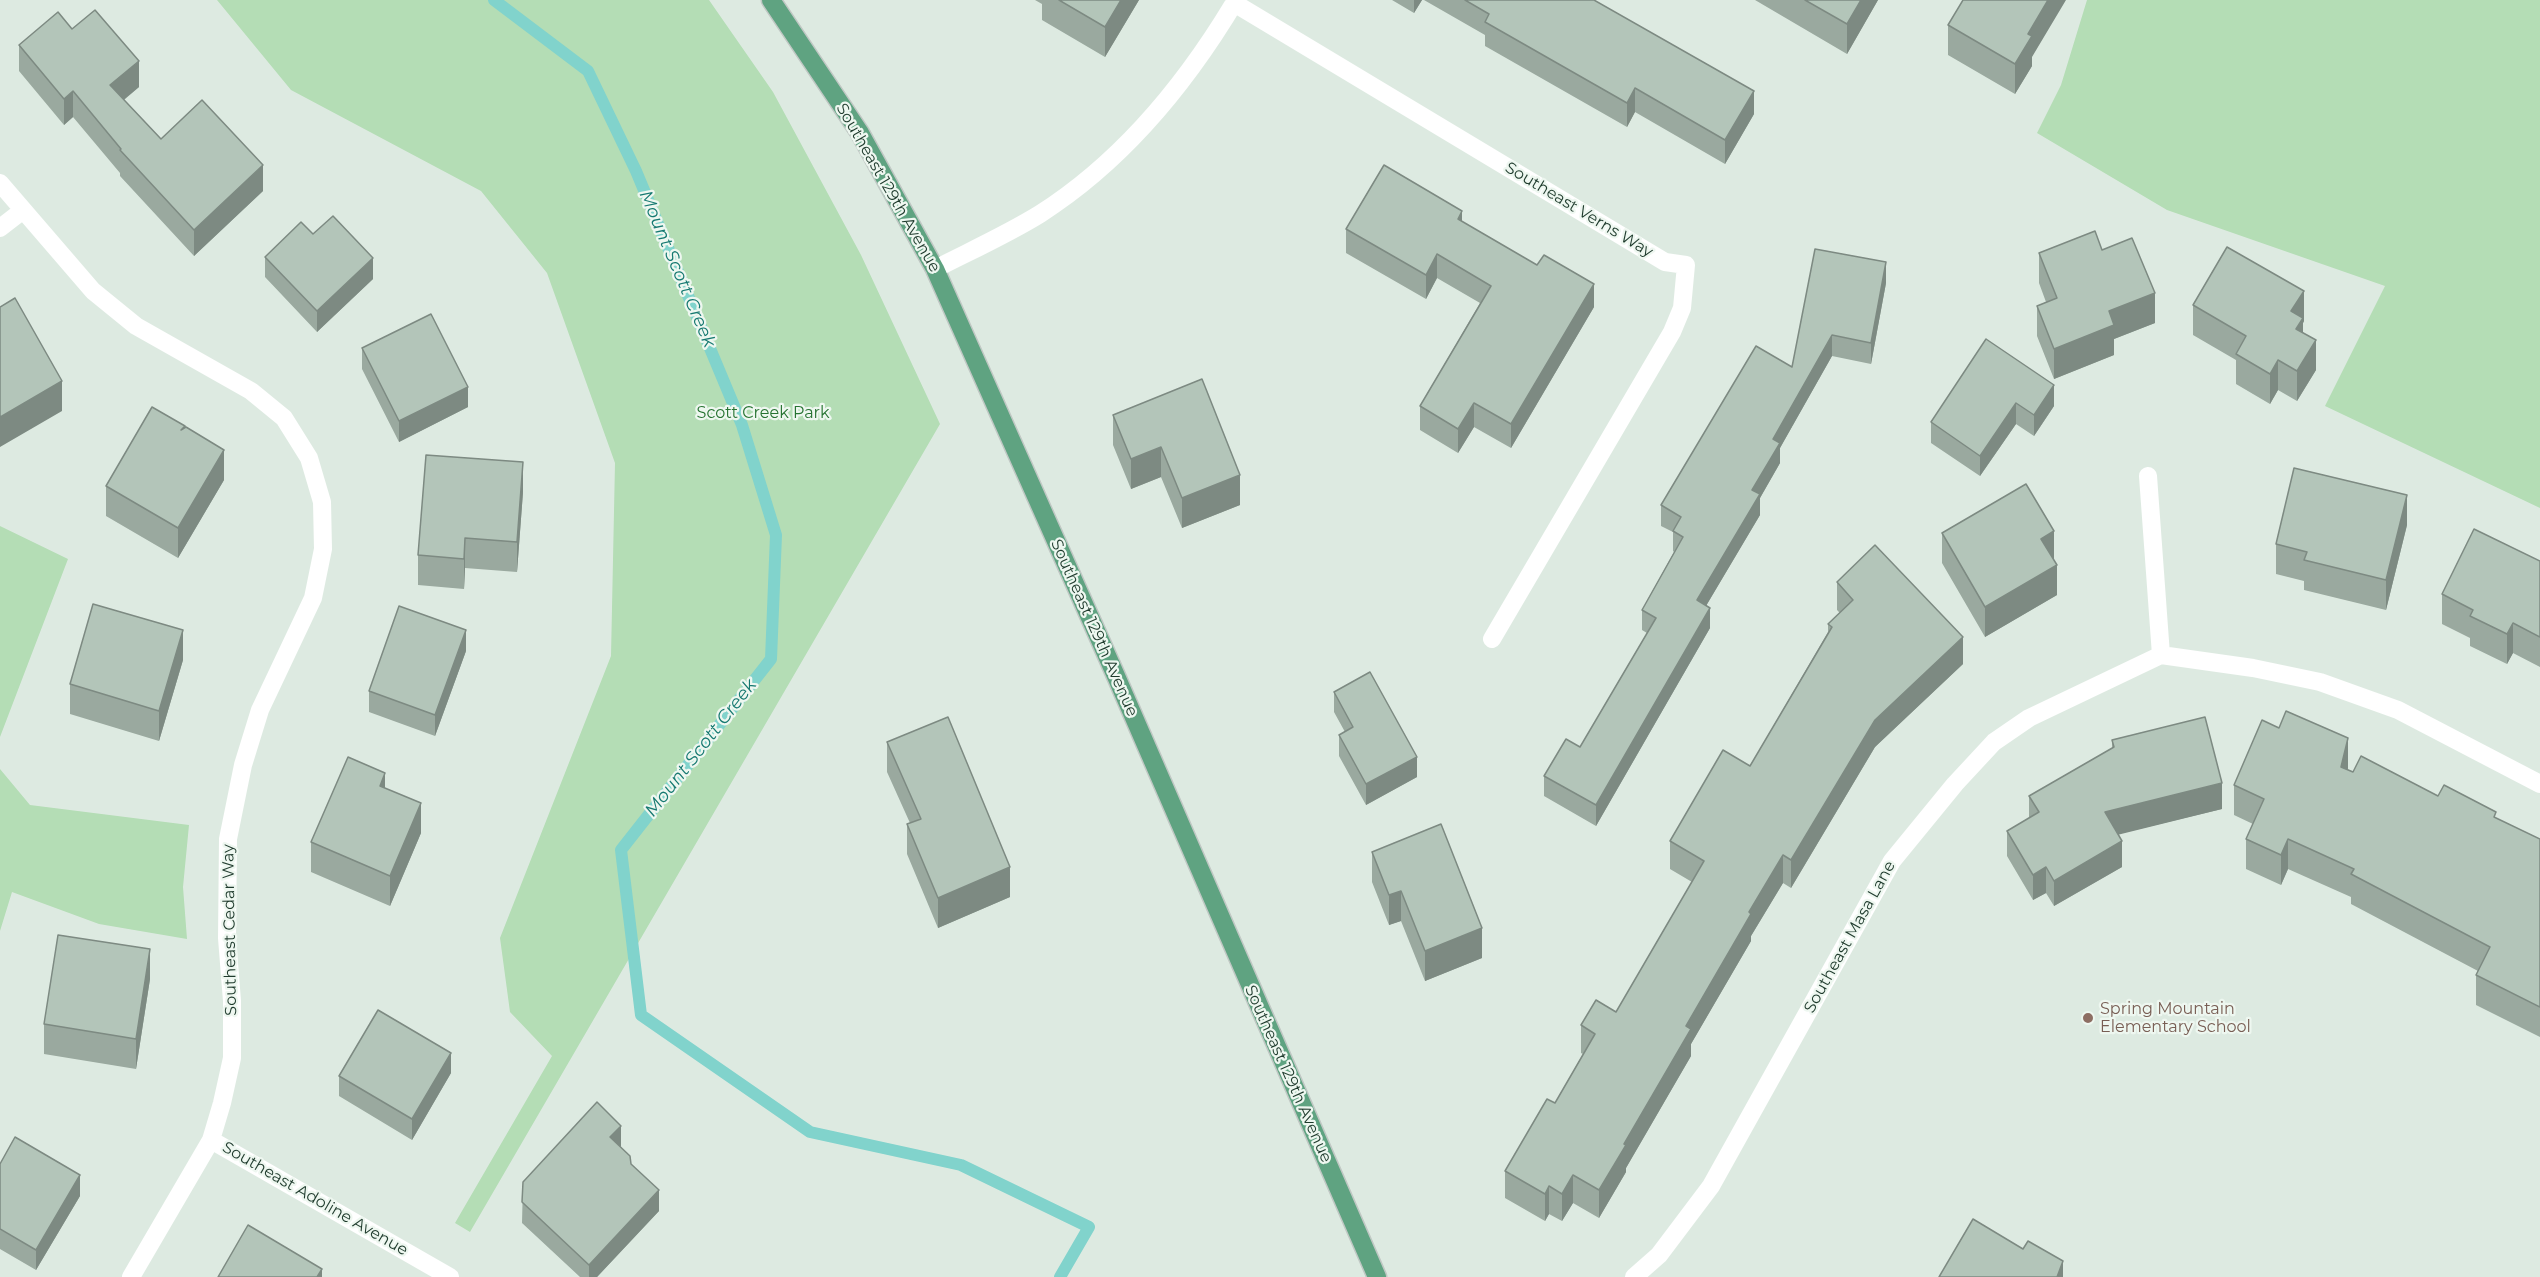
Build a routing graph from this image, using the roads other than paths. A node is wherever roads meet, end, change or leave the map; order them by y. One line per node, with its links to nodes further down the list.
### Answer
1 (771, 0): 6 (main road, Southeast 129th Avenue)
2 (1235, 1): 6 (street); 8 (street, Southeast Verns Way)
3 (0, 183): 4 (street, Southeast Cedar Way)
4 (22, 211): 5 (street); 11 (street, Southeast Cedar Way)
5 (0, 228)
6 (935, 269): 14 (main road, Southeast 129th Avenue)
7 (2148, 476): 9 (street)
8 (1492, 639)
9 (2161, 655): 10 (street); 15 (street, Southeast Masa Lane)
10 (2540, 784)
11 (211, 1140): 12 (street, Southeast Cedar Way); 13 (street, Southeast Adoline Avenue)
12 (131, 1277)
13 (450, 1277)
14 (1377, 1277)
15 (1634, 1277)

